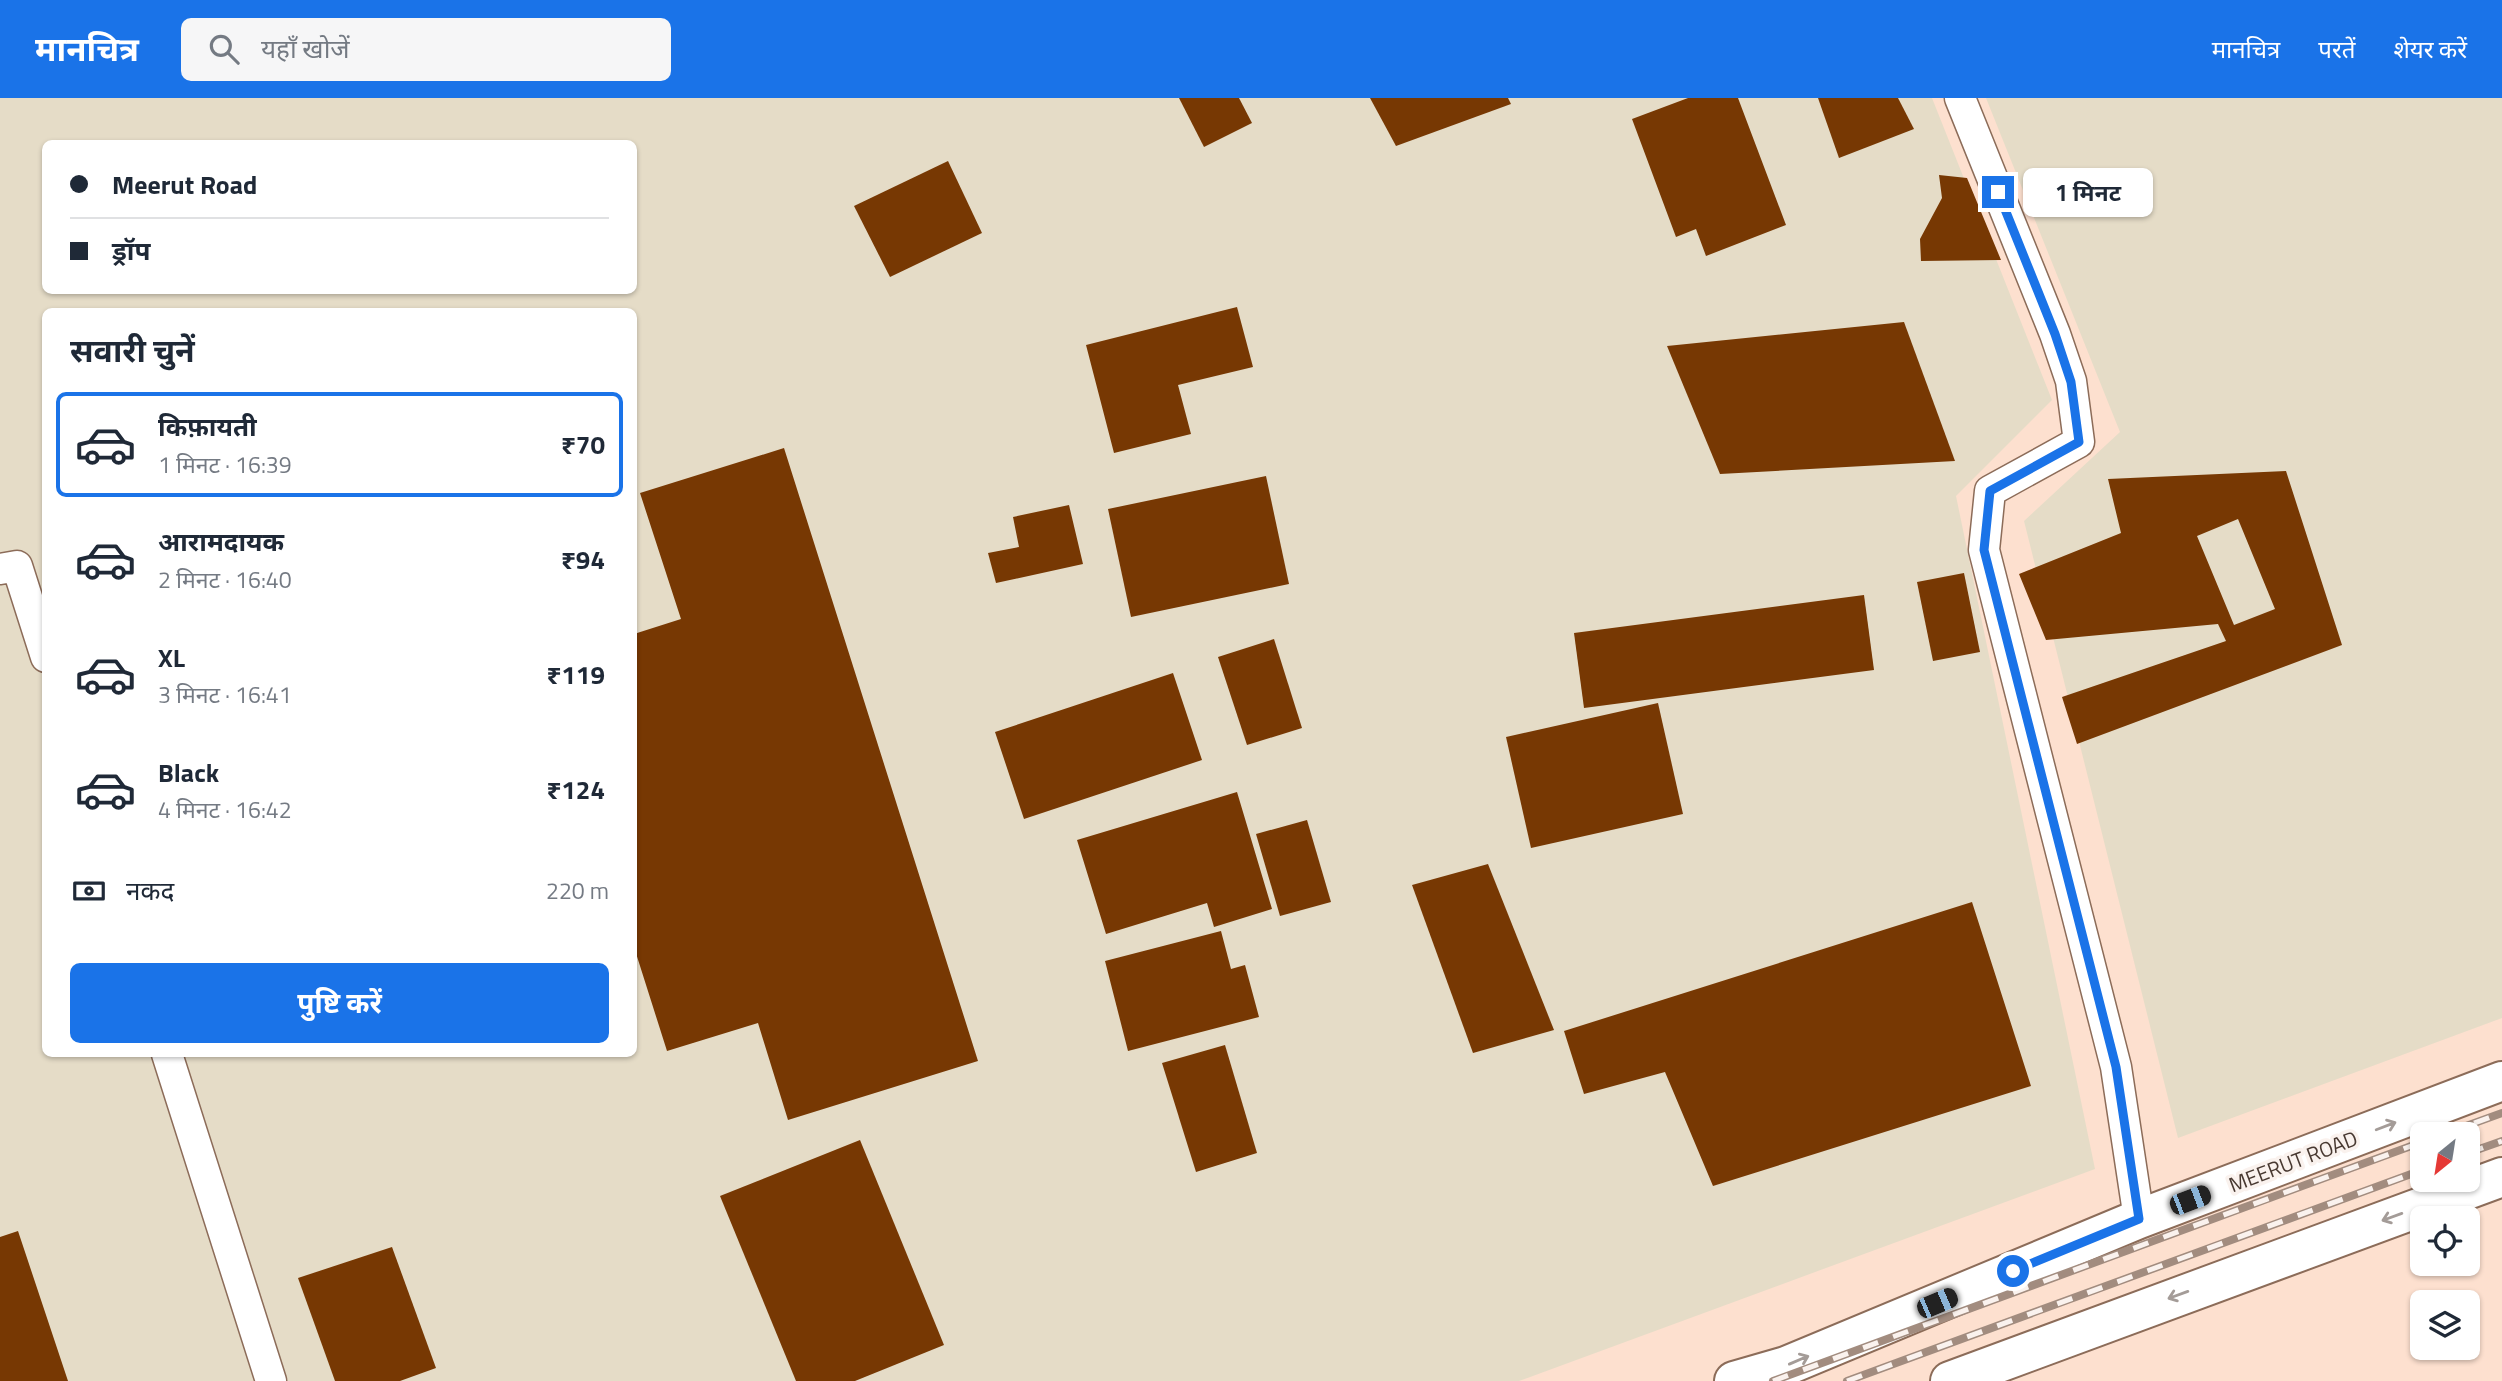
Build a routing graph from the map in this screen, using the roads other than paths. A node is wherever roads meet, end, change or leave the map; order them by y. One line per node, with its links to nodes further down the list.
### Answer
1 (1960, 98): 7 (street)
2 (0, 569): 3 (street)
3 (42, 644)
4 (168, 1057): 8 (street)
5 (2502, 1082): 7 (highway, MEERUT ROAD, one-way to 5)
6 (2502, 1177): 10 (highway, one-way to 10)
7 (2139, 1219): 9 (highway, MEERUT ROAD, one-way to 7)
8 (271, 1381)
9 (1734, 1381)
10 (1950, 1381)

